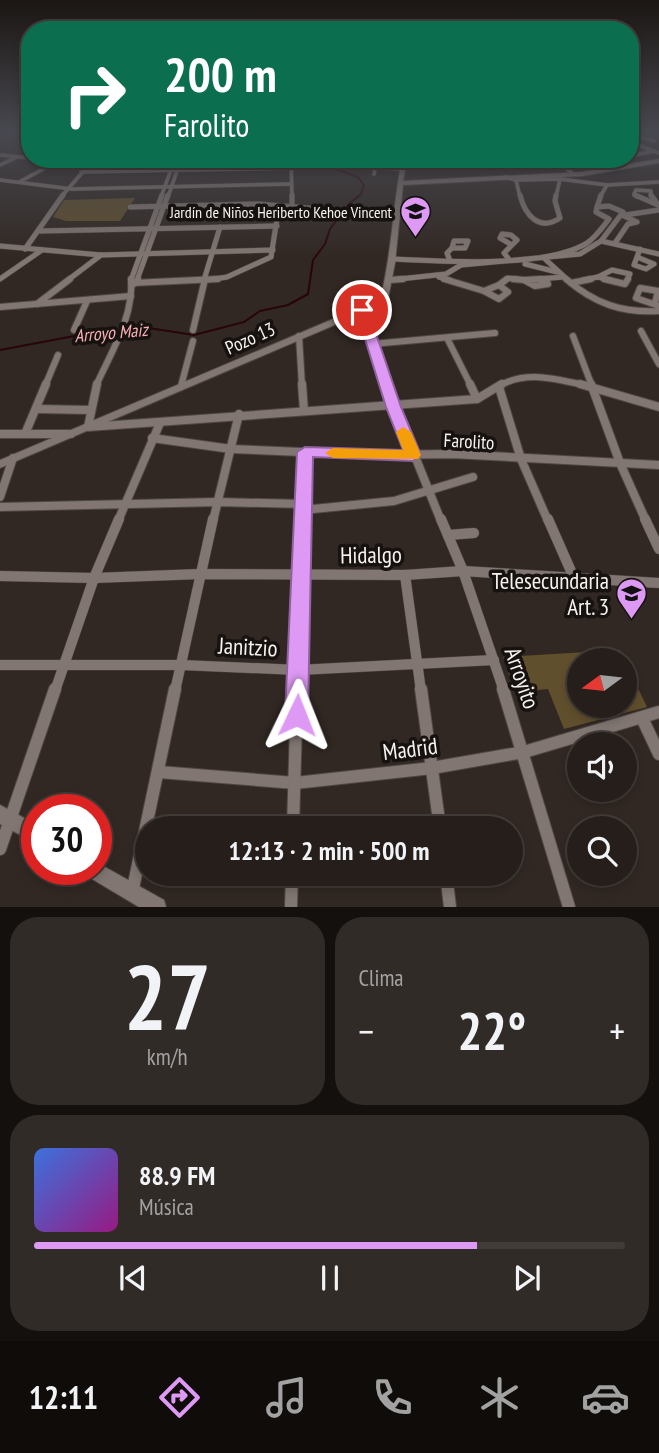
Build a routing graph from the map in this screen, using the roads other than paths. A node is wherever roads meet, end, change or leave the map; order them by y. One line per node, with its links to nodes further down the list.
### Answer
1 (35, 173): 12 (street)
2 (80, 173): 18 (street)
3 (174, 173): 17 (street)
4 (291, 173): 15 (street)
5 (403, 173): 14 (main road)
6 (514, 173): 9 (street)
7 (577, 173): 8 (main road)
8 (573, 174): 9 (main road)
9 (517, 178): 10 (street); 10 (street); 14 (main road)
10 (560, 179): 16 (street)
11 (0, 180): 12 (street)
12 (19, 182): 18 (street)
13 (659, 182): 16 (street)
14 (401, 183): 27 (main road)
15 (292, 184): 17 (street); 24 (street)
16 (607, 185): 22 (street)
17 (169, 187): 18 (street); 19 (street); 20 (street)
18 (67, 188): 35 (street)
19 (157, 206): 20 (street); 23 (street); 33 (street)
20 (164, 206): 21 (street); 34 (street)
21 (279, 206): 24 (street); 31 (street)
22 (597, 206): 28 (street); 30 (street)
23 (130, 207)
24 (292, 207): 27 (street)
25 (659, 207): 25 (street); 26 (street)
26 (649, 212): 28 (street); 29 (street)
27 (395, 215): 55 (main road)
28 (621, 215): 30 (street); 36 (street); 37 (street)
29 (659, 216)
30 (609, 219): 46 (street)
31 (277, 226): 32 (street); 45 (street)
32 (220, 227): 34 (street); 47 (street)
33 (149, 228): 34 (street); 35 (street); 48 (street)
34 (156, 228): 49 (street)
35 (40, 231): 42 (street)
36 (601, 241): 37 (street); 50 (street)
37 (615, 243): 43 (street)
38 (512, 245): 54 (street)
39 (0, 246): 42 (street)
40 (452, 248): 58 (street)
41 (560, 248): 46 (street)
42 (25, 249): 44 (street)
43 (640, 249): 51 (street); 53 (street)
44 (42, 250): 52 (street); 65 (street)
45 (273, 250): 47 (street); 67 (street)
46 (571, 251): 50 (street); 54 (street)
47 (211, 252): 49 (street); 67 (street)
48 (139, 254): 49 (street); 52 (street); 69 (street)
49 (147, 254): 69 (street)
50 (580, 254): 56 (street)
51 (659, 254)
52 (101, 255): 74 (street)
53 (638, 257)
54 (508, 258): 60 (street)
55 (391, 259): 57 (street); 66 (main road)
56 (545, 259): 59 (street); 61 (street)
57 (414, 260): 58 (street); 63 (street)
58 (450, 261): 60 (street)
59 (516, 261): 60 (street); 61 (street)
60 (459, 263): 62 (street)
61 (561, 274): 68 (street); 70 (street)
62 (435, 276): 63 (street); 71 (street)
63 (421, 277): 66 (street)
64 (598, 277): 64 (street); 68 (street)
65 (0, 279)
66 (390, 280): 77 (main road, Pozo 13)
67 (205, 281): 69 (street); 79 (street)
68 (571, 283): 76 (street)
69 (133, 284): 72 (street)
70 (499, 285): 71 (street); 71 (street)
71 (484, 291)
72 (131, 296): 73 (street); 96 (street)
73 (87, 301): 74 (street); 78 (street)
74 (37, 304): 75 (street)
75 (0, 307)
76 (658, 307)
77 (362, 310): 82 (main road, Pozo 13); 86 (street, Arroyito)
78 (74, 330)
79 (193, 330)
80 (641, 331): 88 (street)
81 (495, 333): 84 (street)
82 (299, 336): 89 (main road, Pozo 13); 97 (street)
83 (573, 336): 91 (street)
84 (447, 338): 86 (street); 92 (street)
85 (193, 341): 89 (street)
86 (372, 344): 93 (street, Arroyito)
87 (58, 355): 95 (street)
88 (659, 364)
89 (181, 387): 100 (main road, Pozo 13)
90 (499, 387): 91 (street); 92 (street); 109 (street)
91 (592, 388): 94 (street); 110 (street)
92 (477, 399): 93 (street)
93 (393, 407): 97 (street); 107 (street, Arroyito)
94 (659, 407)
95 (37, 409): 96 (street); 102 (street)
96 (89, 410): 100 (street)
97 (304, 411): 98 (street)
98 (239, 415): 99 (street); 105 (street)
99 (160, 423): 100 (street); 104 (street)
100 (88, 427): 103 (main road, Pozo 13)
101 (0, 434): 102 (street)
102 (25, 434): 103 (street)
103 (71, 434): 108 (main road, Pozo 13)
104 (152, 438): 105 (street, Farolito); 117 (street)
105 (231, 449): 106 (street, Farolito); 116 (street)
106 (305, 452): 107 (street, Farolito); 119 (street)
107 (413, 455): 109 (street, Farolito); 114 (street, Arroyito)
108 (13, 458): 111 (main road, Pozo 13); 115 (street)
109 (521, 459): 110 (street, Farolito); 129 (street)
110 (620, 463): 112 (street, Farolito); 122 (street)
111 (0, 464)
112 (659, 465)
113 (473, 477): 114 (street)
114 (429, 491): 119 (street); 121 (street, Arroyito)
115 (0, 497)
116 (218, 502): 117 (street); 119 (street); 124 (street)
117 (124, 503): 118 (street); 128 (street)
118 (0, 507)
119 (303, 507): 125 (street)
120 (474, 533): 121 (street)
121 (448, 535): 123 (street, Arroyito)
122 (659, 548)
123 (463, 571): 126 (street, Hidalgo); 129 (street, Hidalgo); 131 (street, Arroyito)
124 (200, 573): 125 (street, Hidalgo); 128 (street, Hidalgo); 134 (street)
125 (301, 575): 126 (street, Hidalgo); 136 (street)
126 (405, 575): 132 (street)
127 (0, 576): 128 (street, Hidalgo)
128 (94, 578): 135 (street)
129 (573, 578): 130 (street, Hidalgo)
130 (659, 583)
131 (494, 660): 132 (street, Janitzio); 139 (street, Arroyito)
132 (416, 663): 136 (street, Janitzio); 141 (street)
133 (0, 665): 135 (street, Janitzio)
134 (181, 665): 135 (street, Janitzio); 136 (street, Janitzio); 142 (street)
135 (65, 666): 146 (street)
136 (298, 670): 143 (street)
137 (659, 712): 138 (street, Madrid)
138 (642, 719): 139 (street, Madrid); 140 (street)
139 (524, 752): 141 (street, Madrid); 156 (street, Arroyito)
140 (659, 754)
141 (432, 768): 143 (street, Madrid); 145 (street)
142 (159, 772): 143 (street, Madrid); 152 (street)
143 (295, 783): 144 (street)
144 (294, 816)
145 (438, 816)
146 (5, 817): 147 (main road); 148 (street)
147 (21, 826)
148 (0, 849)
149 (112, 881): 152 (main road)
150 (291, 886): 154 (street)
151 (448, 886): 155 (street)
152 (132, 893): 153 (main road)
153 (157, 907)
154 (290, 907)
155 (450, 907)
156 (569, 907)

